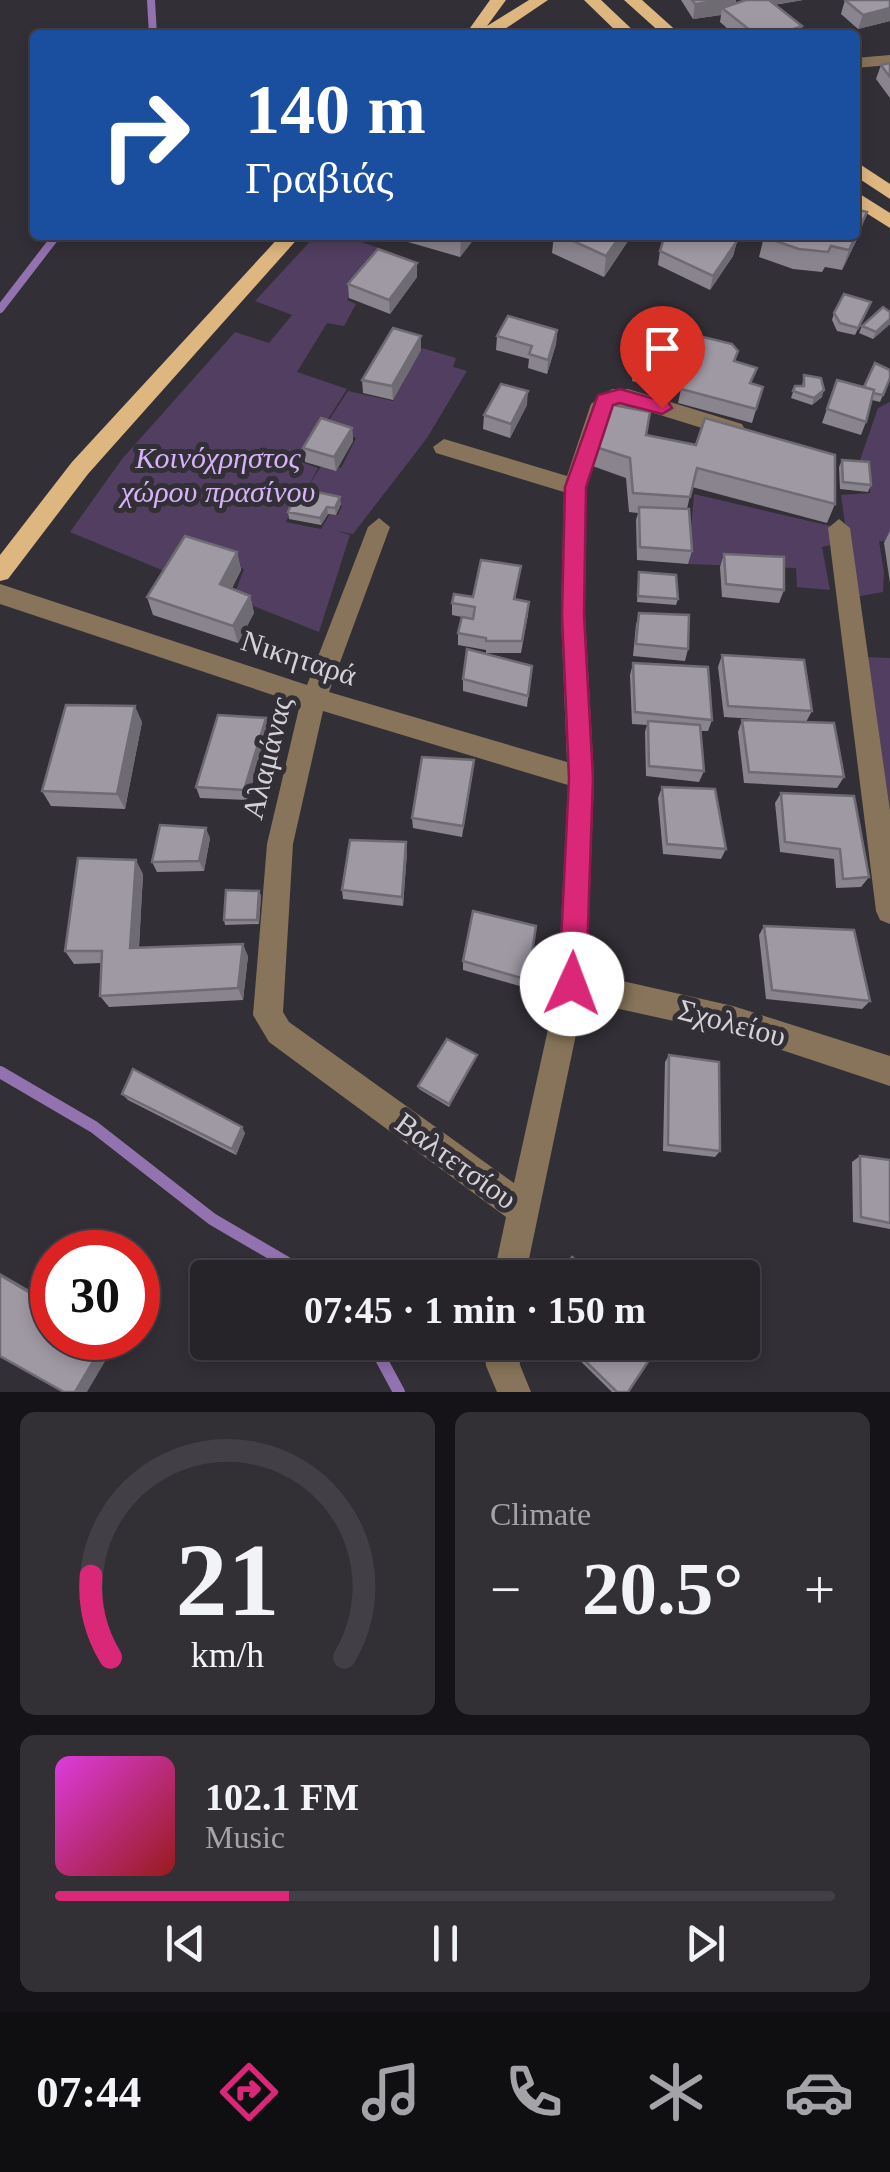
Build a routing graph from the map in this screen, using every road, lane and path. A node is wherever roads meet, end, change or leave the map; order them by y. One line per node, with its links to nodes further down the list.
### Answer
1 (540, 0): 6 (main road)
2 (592, 0): 7 (main road)
3 (632, 0): 8 (main road)
4 (495, 2): 5 (main road)
5 (476, 30)
6 (492, 30)
7 (625, 30)
8 (667, 30)
9 (890, 60): 10 (street)
10 (860, 62)
11 (860, 171): 12 (main road)
12 (890, 192)
13 (860, 201): 14 (main road)
14 (890, 222)
15 (287, 240): 21 (main road)
16 (758, 437): 18 (street, Βαλτετσίου)
17 (444, 447): 18 (street)
18 (576, 487): 24 (street, Βαλτετσίου)
19 (379, 526): 23 (street, Αλαμάνας)
20 (839, 528): 25 (street)
21 (0, 572)
22 (0, 594): 23 (street, Νικηταρά)
23 (314, 698): 24 (street, Νικηταρά); 27 (street, Αλαμάνας)
24 (581, 778): 26 (street, Βαλτετσίου)
25 (890, 911)
26 (572, 984): 28 (street, Σχολείου); 29 (street, Βαλτετσίου)
27 (268, 1014): 29 (street, Βαλτετσίου)
28 (890, 1071)
29 (525, 1211): 30 (street)
30 (513, 1260)
31 (502, 1360): 32 (street)
32 (514, 1392)

